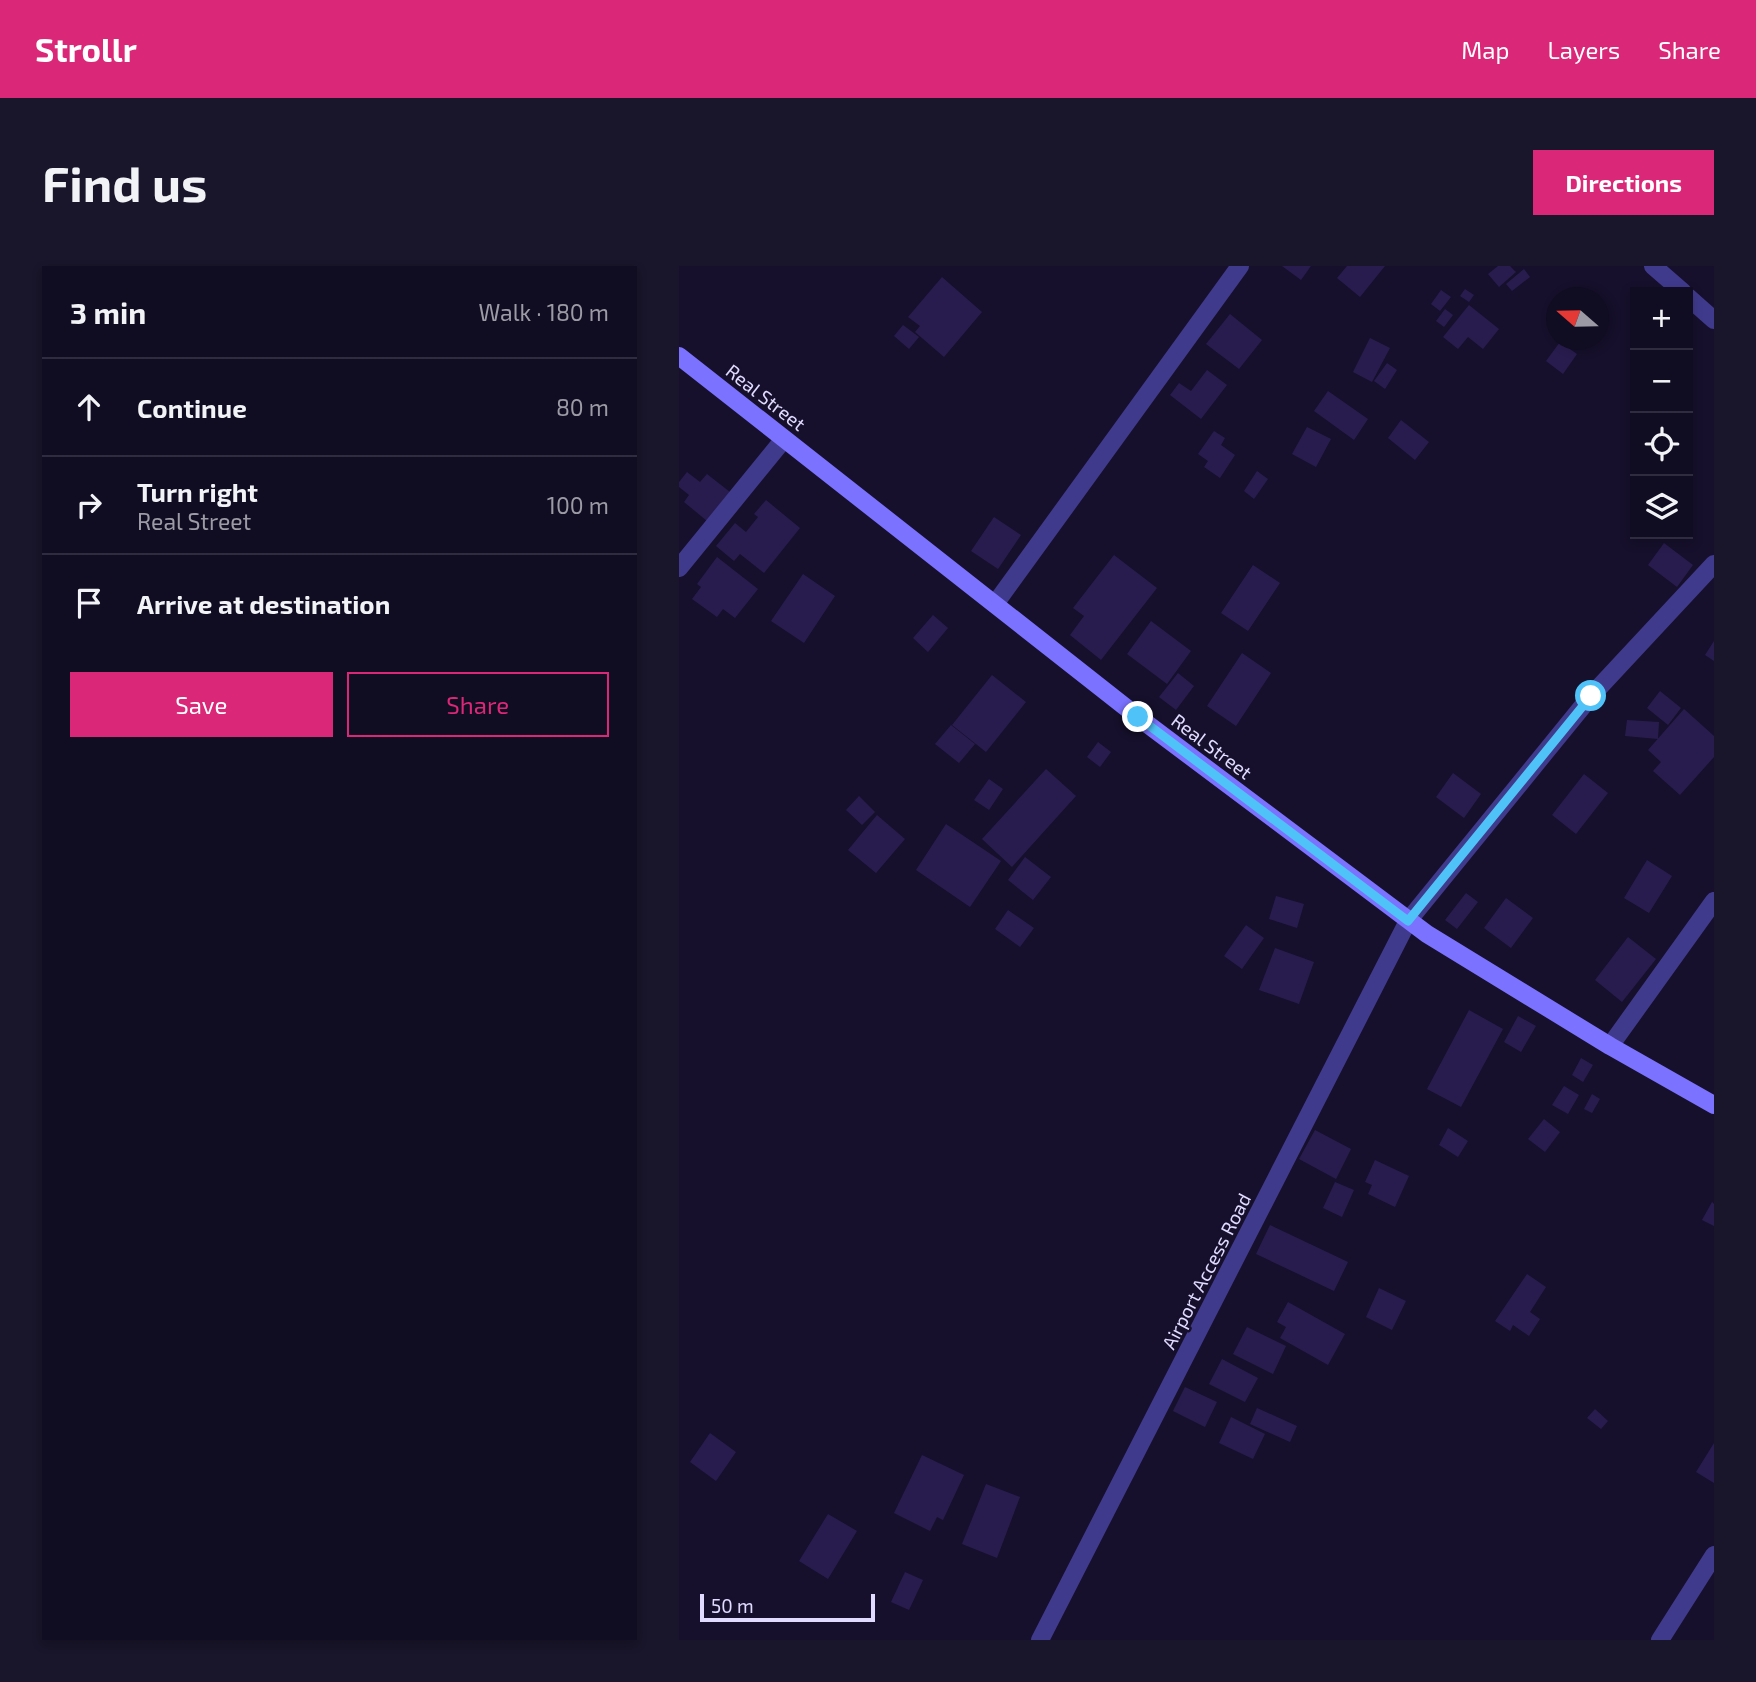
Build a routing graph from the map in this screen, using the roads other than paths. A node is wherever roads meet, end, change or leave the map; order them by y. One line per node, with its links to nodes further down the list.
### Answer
1 (1240, 266): 10 (street)
2 (1653, 266): 3 (street)
3 (1677, 287)
4 (1693, 300): 5 (street)
5 (1711, 311)
6 (679, 356): 7 (main road, Real Street)
7 (784, 439): 9 (street); 10 (main road, Real Street)
8 (1714, 564): 12 (street, Airport Access Road)
9 (679, 568)
10 (995, 604): 12 (main road, Real Street)
11 (1714, 901): 13 (street)
12 (1408, 921): 13 (main road, Real Street); 16 (street, Airport Access Road)
13 (1610, 1046): 14 (main road, Real Street)
14 (1714, 1105)
15 (1714, 1555): 17 (street)
16 (1040, 1640)
17 (1660, 1640)

